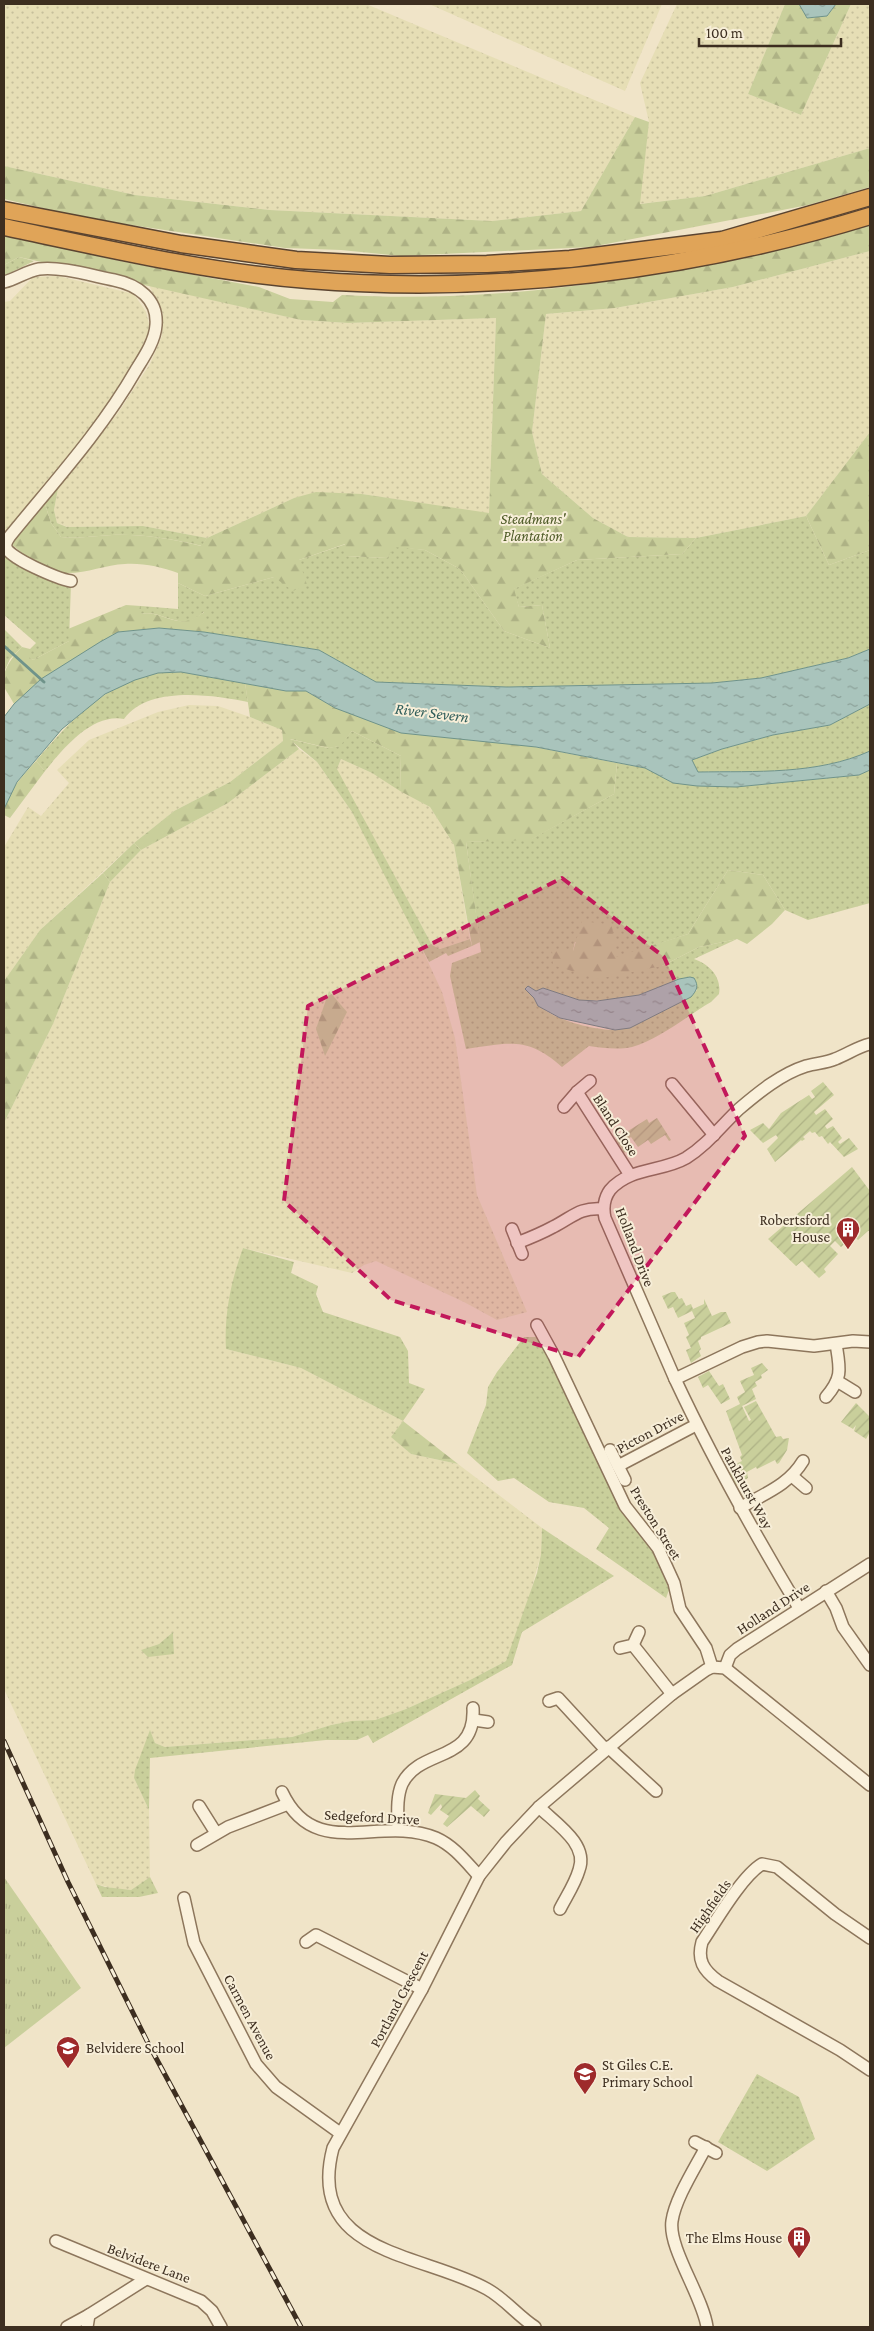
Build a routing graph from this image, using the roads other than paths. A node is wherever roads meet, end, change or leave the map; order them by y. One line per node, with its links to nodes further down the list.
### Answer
1 (870, 197): 2 (highway)
2 (4, 210)
3 (870, 216): 4 (highway)
4 (4, 227)
5 (4, 282): 6 (street)
6 (70, 580)
7 (870, 1044): 12 (street, Holland Drive)
8 (590, 1081): 10 (street, Bland Close)
9 (672, 1084): 12 (street)
10 (577, 1092): 11 (street, Bland Close); 13 (street, Bland Close)
11 (564, 1107)
12 (714, 1135): 13 (street, Holland Drive)
13 (630, 1175): 14 (street, Holland Drive)
14 (603, 1208): 16 (street); 21 (street, Holland Drive)
15 (512, 1229): 16 (street)
16 (517, 1242): 17 (street)
17 (522, 1254)
18 (537, 1325): 40 (street, Preston Street)
19 (870, 1342): 20 (street)
20 (836, 1344): 21 (street); 22 (street)
21 (675, 1379): 25 (street, Pankhurst Way)
22 (837, 1381): 23 (street); 24 (street)
23 (855, 1392)
24 (826, 1397)
25 (696, 1425): 28 (street, Picton Drive); 32 (street, Pankhurst Way)
26 (610, 1450): 28 (street)
27 (803, 1461): 29 (street)
28 (618, 1466): 30 (street)
29 (792, 1476): 31 (street); 32 (street)
30 (625, 1480)
31 (806, 1488)
32 (740, 1508): 35 (street, Pankhurst Way)
33 (870, 1564): 34 (street, Holland Drive)
34 (826, 1591): 35 (street, Holland Drive); 39 (street)
35 (799, 1608): 41 (street, Holland Drive)
36 (639, 1632): 37 (street)
37 (633, 1645): 38 (street); 42 (street)
38 (620, 1648)
39 (870, 1665)
40 (712, 1667): 41 (street); 42 (street, Portland Crescent)
41 (726, 1668): 48 (street)
42 (672, 1694): 47 (street, Portland Crescent)
43 (557, 1696): 47 (street)
44 (473, 1708): 45 (street)
45 (474, 1720): 46 (street); 54 (street)
46 (488, 1722)
47 (607, 1748): 49 (street); 53 (street, Portland Crescent)
48 (870, 1785)
49 (656, 1791)
50 (282, 1792): 51 (street, Sedgeford Drive)
51 (288, 1804): 54 (street, Sedgeford Drive); 55 (street)
52 (199, 1806): 55 (street)
53 (539, 1807): 57 (street, Portland Crescent); 59 (street)
54 (398, 1830): 57 (street, Sedgeford Drive)
55 (216, 1833): 56 (street)
56 (197, 1846)
57 (479, 1876): 62 (street, Portland Crescent)
58 (184, 1898): 64 (street, Carmen Avenue)
59 (560, 1901)
60 (870, 1938): 63 (street, Highfields)
61 (306, 1942): 62 (street)
62 (422, 1989): 64 (street, Portland Crescent)
63 (870, 2070)
64 (340, 2133): 74 (street, Portland Crescent)
65 (695, 2142): 66 (street)
66 (706, 2148): 67 (street); 75 (street)
67 (716, 2153)
68 (56, 2241): 69 (street, Belvidere Lane)
69 (146, 2279): 70 (street); 71 (street, Belvidere Lane)
70 (88, 2315): 72 (street); 73 (street)
71 (219, 2326)
72 (67, 2327)
73 (87, 2327)
74 (535, 2327)
75 (707, 2327)

